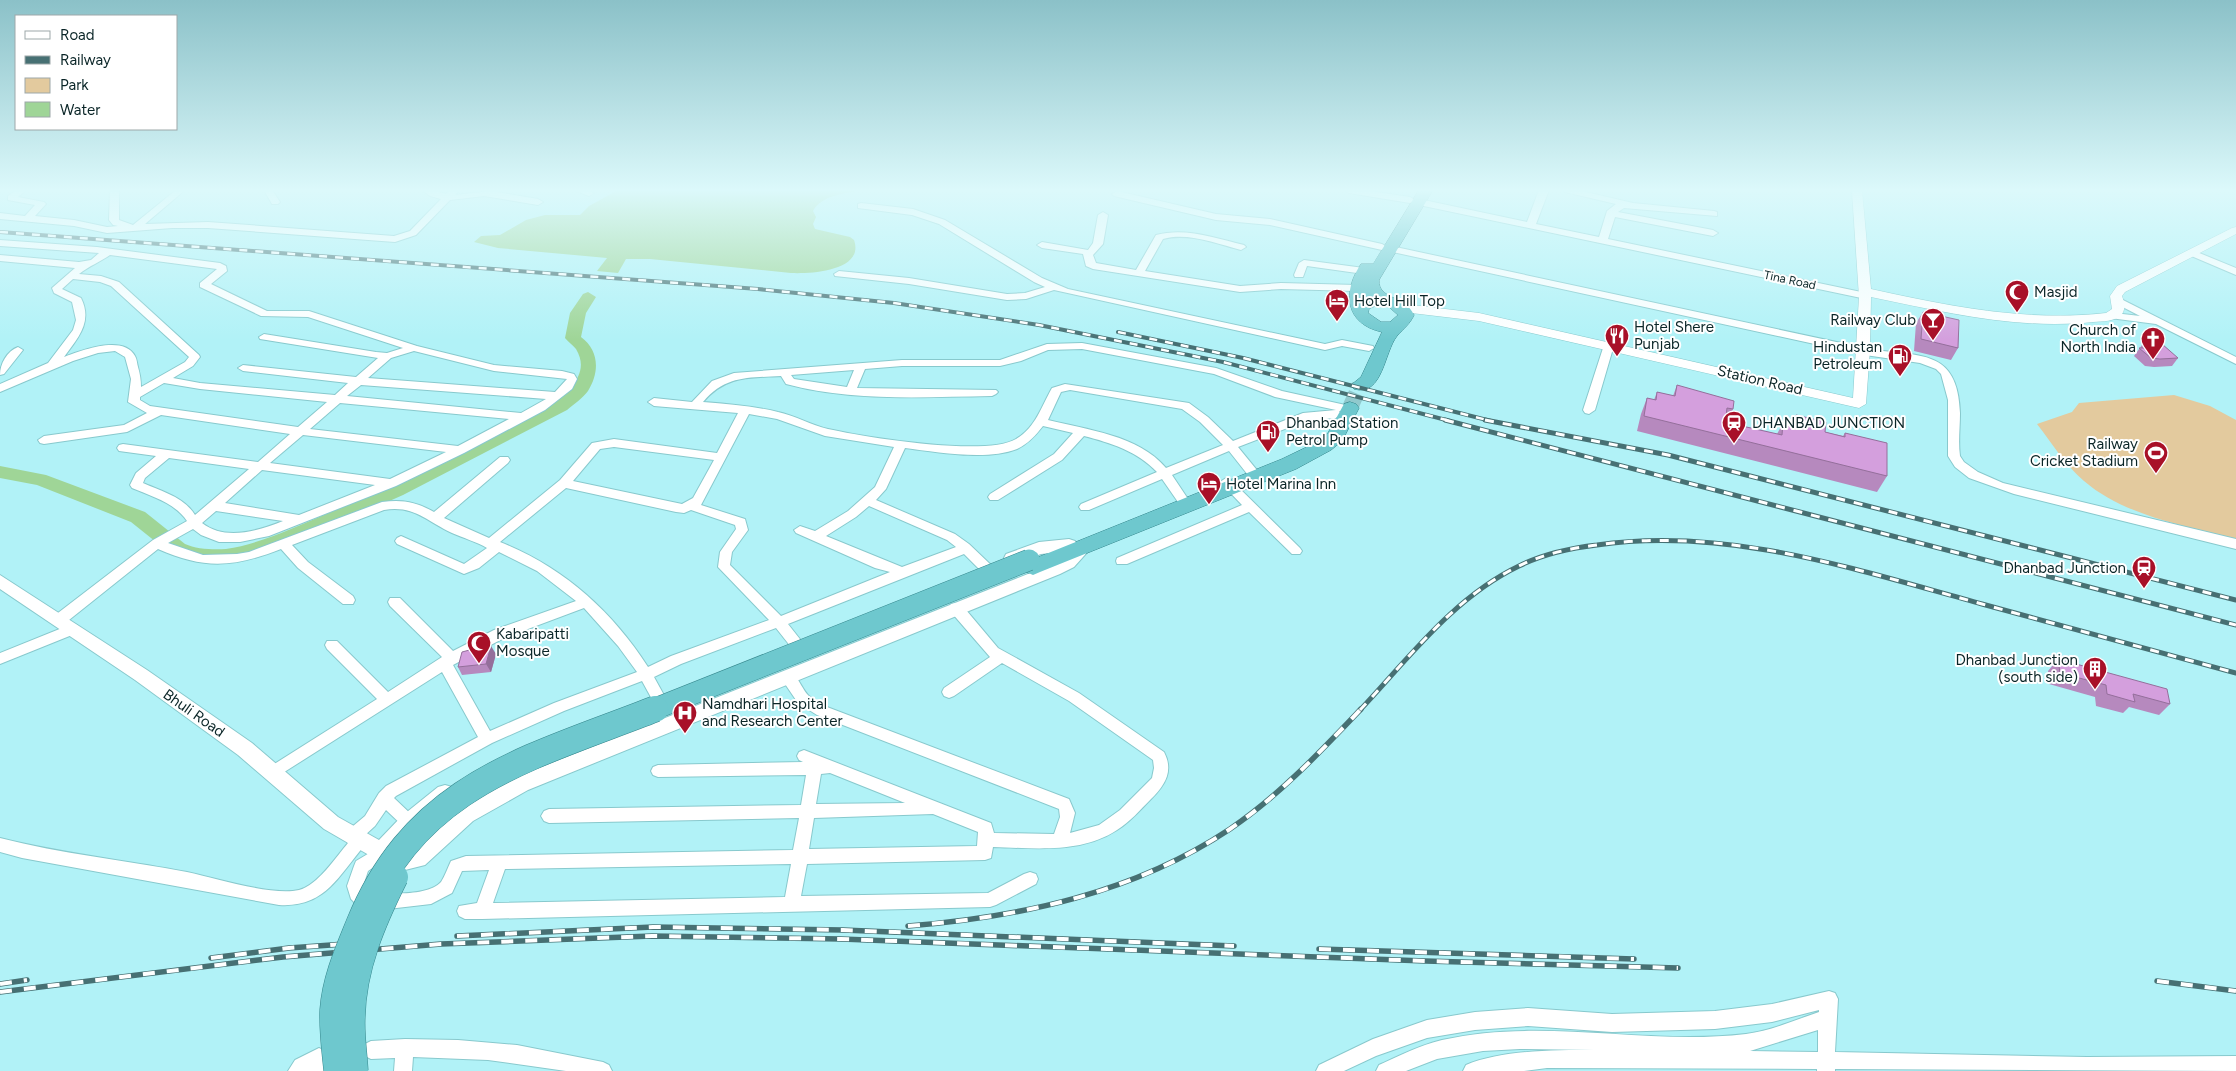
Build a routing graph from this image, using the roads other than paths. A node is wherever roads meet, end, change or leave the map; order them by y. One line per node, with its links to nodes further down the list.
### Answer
1 (972, 240): 26 (street)
2 (1099, 240): 17 (street)
3 (1157, 240): 22 (street)
4 (1206, 240): 13 (street)
5 (1351, 240): 14 (street)
6 (1392, 240): 14 (highway)
7 (1599, 240): 10 (street, Tina Road)
8 (1863, 240): 28 (street, Station Road)
9 (2217, 240): 16 (street)
10 (1604, 241): 28 (street, Tina Road)
11 (0, 243): 15 (street)
12 (1042, 245): 17 (street)
13 (1241, 247)
14 (1387, 248): 20 (highway); 30 (highway); 39 (street)
15 (107, 252): 19 (street); 36 (street)
16 (2192, 253): 21 (street); 29 (street)
17 (1089, 254): 22 (street)
18 (0, 258): 19 (street)
19 (85, 264): 24 (street)
20 (1364, 271): 25 (street); 27 (highway)
21 (2236, 272)
22 (1139, 273): 27 (street)
23 (839, 274): 26 (street)
24 (70, 276): 43 (street); 47 (street)
25 (1299, 276)
26 (1054, 287): 37 (street)
27 (1357, 288): 31 (highway)
28 (1866, 294): 32 (street); 39 (street, Station Road)
29 (2117, 300): 32 (street); 33 (street)
30 (1398, 311): 31 (highway); 31 (highway); 35 (street, Station Road); 37 (highway)
31 (1360, 313): 37 (highway)
32 (2114, 316): 33 (street)
33 (2158, 321): 41 (street)
34 (264, 337): 40 (street)
35 (1609, 345): 39 (street, Station Road); 57 (street)
36 (414, 348): 40 (street); 53 (street)
37 (1370, 348)
38 (18, 350): 45 (street)
39 (1865, 352): 96 (street)
40 (388, 356): 48 (street)
41 (2236, 360)
42 (861, 366): 46 (street); 50 (street); 60 (street)
43 (51, 367): 49 (street); 52 (street)
44 (243, 368): 48 (street)
45 (0, 372)
46 (784, 372): 50 (street); 56 (street)
47 (163, 379): 52 (street); 54 (street)
48 (357, 381): 53 (street); 54 (street)
49 (0, 388)
50 (851, 390): 51 (street)
51 (992, 392)
52 (133, 396): 58 (street)
53 (558, 396): 61 (street)
54 (336, 399): 61 (street); 63 (street)
55 (654, 402): 56 (street)
56 (694, 406): 59 (street)
57 (1590, 410)
58 (159, 411): 63 (street); 66 (street)
59 (745, 411): 67 (street); 72 (street)
60 (1349, 411): 65 (highway); 68 (street)
61 (524, 417): 70 (street)
62 (1042, 422): 64 (street); 67 (street); 68 (street)
63 (298, 431): 70 (street); 74 (street)
64 (1080, 433): 76 (street); 80 (street)
65 (1335, 437): 75 (highway); 79 (highway)
66 (44, 440)
67 (901, 444): 82 (street)
68 (1230, 445): 75 (street); 76 (street)
69 (123, 448): 71 (street)
70 (460, 450): 77 (street)
71 (166, 454): 74 (street); 89 (street)
72 (720, 457): 78 (street); 84 (street)
73 (504, 460): 87 (street)
74 (259, 466): 77 (street); 83 (street)
75 (1252, 472): 79 (highway)
76 (1165, 474): 81 (street); 86 (street)
77 (392, 483): 88 (street)
78 (564, 483): 84 (street); 97 (street)
79 (1229, 485): 81 (highway); 85 (street); 95 (highway)
80 (994, 498)
81 (1182, 499): 95 (highway)
82 (868, 501): 91 (street); 98 (street)
83 (214, 506): 88 (street); 89 (street)
84 (692, 506): 109 (street)
85 (1250, 506): 99 (street); 100 (street)
86 (1085, 507)
87 (435, 518): 94 (street); 97 (street)
88 (300, 520): 89 (street)
89 (194, 523): 93 (street)
90 (800, 530): 91 (street)
91 (817, 536): 103 (street)
92 (401, 541): 97 (street)
93 (159, 542): 94 (street); 110 (street)
94 (284, 544): 105 (street)
95 (1083, 544): 101 (highway); 102 (main road); 108 (main road, Bhuli Road)
96 (2236, 544)
97 (493, 545): 107 (street)
98 (966, 548): 102 (street); 103 (street)
99 (1296, 550)
100 (1122, 561)
101 (1031, 564): 150 (highway, bridge); 151 (highway, bridge)
102 (986, 568): 111 (main road)
103 (902, 573): 109 (street)
104 (0, 581): 110 (main road, Bhuli Road)
105 (348, 600)
106 (395, 602): 115 (street)
107 (587, 602): 115 (street); 116 (street)
108 (956, 608): 113 (street); 117 (main road, Bhuli Road)
109 (779, 622): 111 (street); 116 (street)
110 (65, 624): 114 (street); 124 (main road, Bhuli Road)
111 (796, 643): 119 (main road)
112 (332, 645): 120 (street)
113 (1001, 657): 118 (street); 132 (street)
114 (0, 660)
115 (448, 660): 120 (street); 121 (street)
116 (647, 674): 119 (street); 121 (street)
117 (788, 677): 132 (street); 134 (main road, Bhuli Road)
118 (950, 692)
119 (658, 697): 129 (main road)
120 (386, 700): 124 (street)
121 (487, 739): 125 (street)
122 (809, 762): 123 (street); 126 (street); 127 (street)
123 (658, 770)
124 (273, 772): 130 (main road, Bhuli Road)
125 (384, 798): 129 (street); 130 (street)
126 (936, 808): 127 (street); 131 (street)
127 (808, 811): 128 (street); 135 (street)
128 (549, 816)
129 (409, 822): 134 (main road)
130 (355, 839): 133 (street); 134 (main road, Bhuli Road)
131 (985, 840): 132 (street); 135 (street)
132 (1059, 840)
133 (0, 845)
134 (381, 853): 136 (street)
135 (800, 857): 136 (street); 138 (street)
136 (500, 862): 140 (street)
137 (1030, 879): 138 (street)
138 (792, 904): 140 (street)
139 (465, 911): 140 (street)
140 (482, 911)
141 (1827, 1018): 145 (street); 154 (street); 155 (street)
142 (405, 1048): 143 (street); 152 (street); 153 (street)
143 (370, 1050)
144 (2236, 1064): 147 (street)
145 (1827, 1067): 148 (street); 156 (street)
146 (299, 1068): 149 (street)
147 (2137, 1068): 148 (street)
148 (2088, 1069)
149 (319, 1071)
150 (337, 1071)
151 (355, 1071)
152 (403, 1071)
153 (603, 1071)
154 (1325, 1071)
155 (1385, 1071)
156 (1472, 1071)

